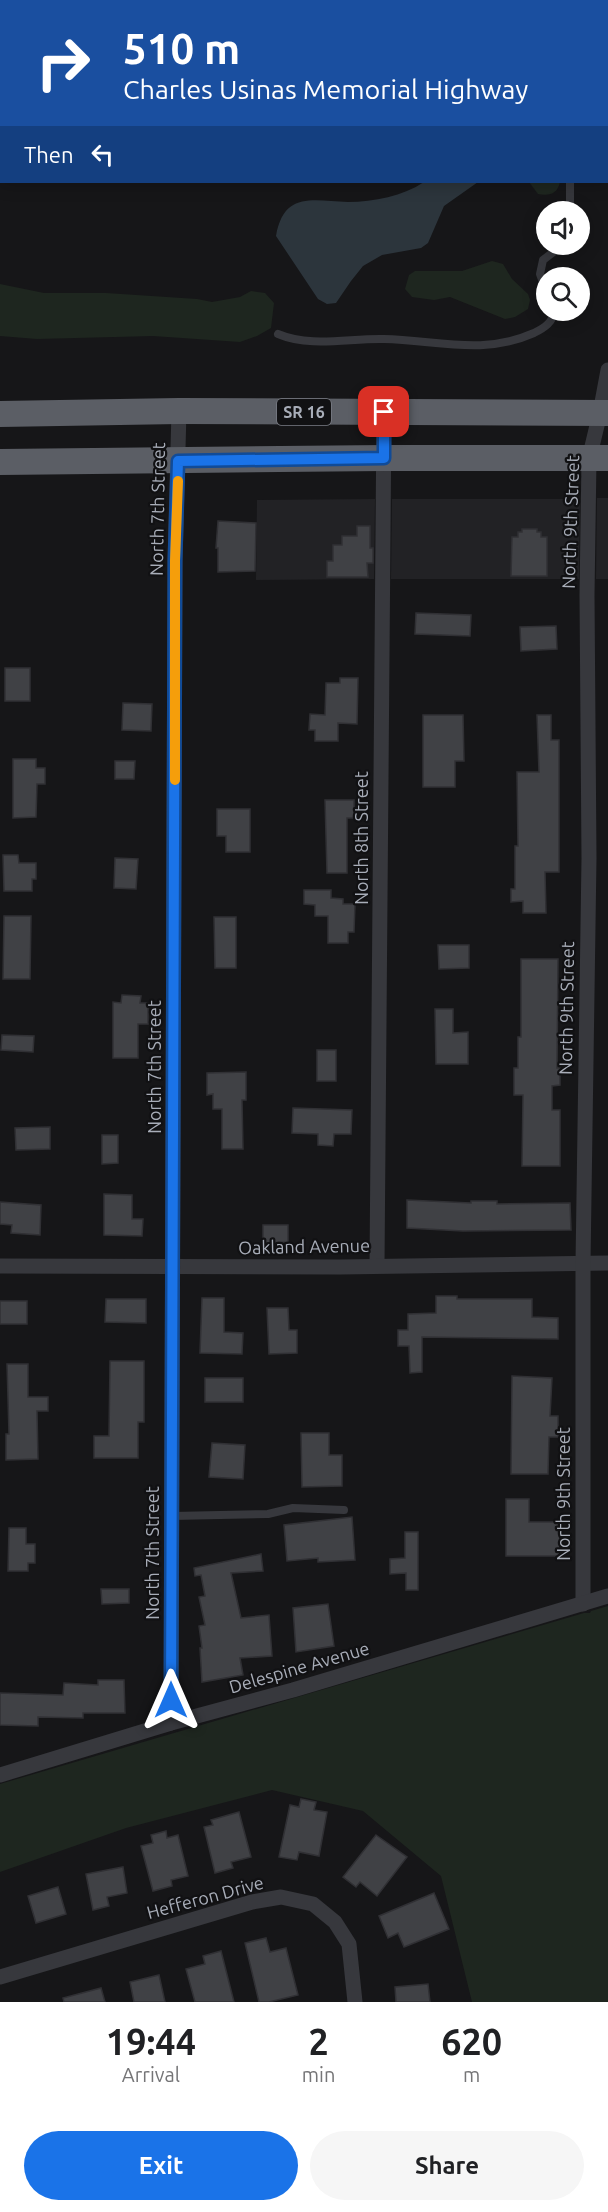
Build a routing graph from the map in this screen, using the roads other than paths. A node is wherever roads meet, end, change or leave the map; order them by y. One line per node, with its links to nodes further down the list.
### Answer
1 (570, 183): 2 (lane)
2 (570, 201)
3 (550, 255): 4 (lane)
4 (542, 267)
5 (551, 321): 6 (lane)
6 (278, 334)
7 (608, 370): 10 (street, North 9th Street)
8 (179, 411): 9 (highway, SR 16); 11 (highway, SR 16); 14 (street, North 7th Street)
9 (384, 412): 10 (highway, SR 16); 12 (street, North 8th Street)
10 (604, 413): 13 (street, North 9th Street)
11 (0, 414)
12 (384, 458): 13 (highway); 14 (highway); 18 (street, North 8th Street)
13 (599, 459): 16 (street, North 9th Street)
14 (178, 461): 15 (highway); 20 (street, North 7th Street)
15 (0, 462)
16 (583, 1263): 17 (street, Oakland Avenue); 18 (street, Oakland Avenue); 24 (street, North 9th Street)
17 (608, 1263)
18 (378, 1265): 20 (street, Oakland Avenue)
19 (0, 1266): 20 (street, Oakland Avenue)
20 (172, 1266): 22 (street, North 7th Street)
21 (344, 1509): 22 (lane)
22 (171, 1516): 25 (street, North 7th Street)
23 (608, 1596): 24 (street, Delespine Avenue)
24 (582, 1604): 25 (street, Delespine Avenue)
25 (171, 1723): 26 (street, Delespine Avenue)
26 (0, 1774)
27 (0, 1977): 28 (street, Hefferon Drive)
28 (355, 2002)

